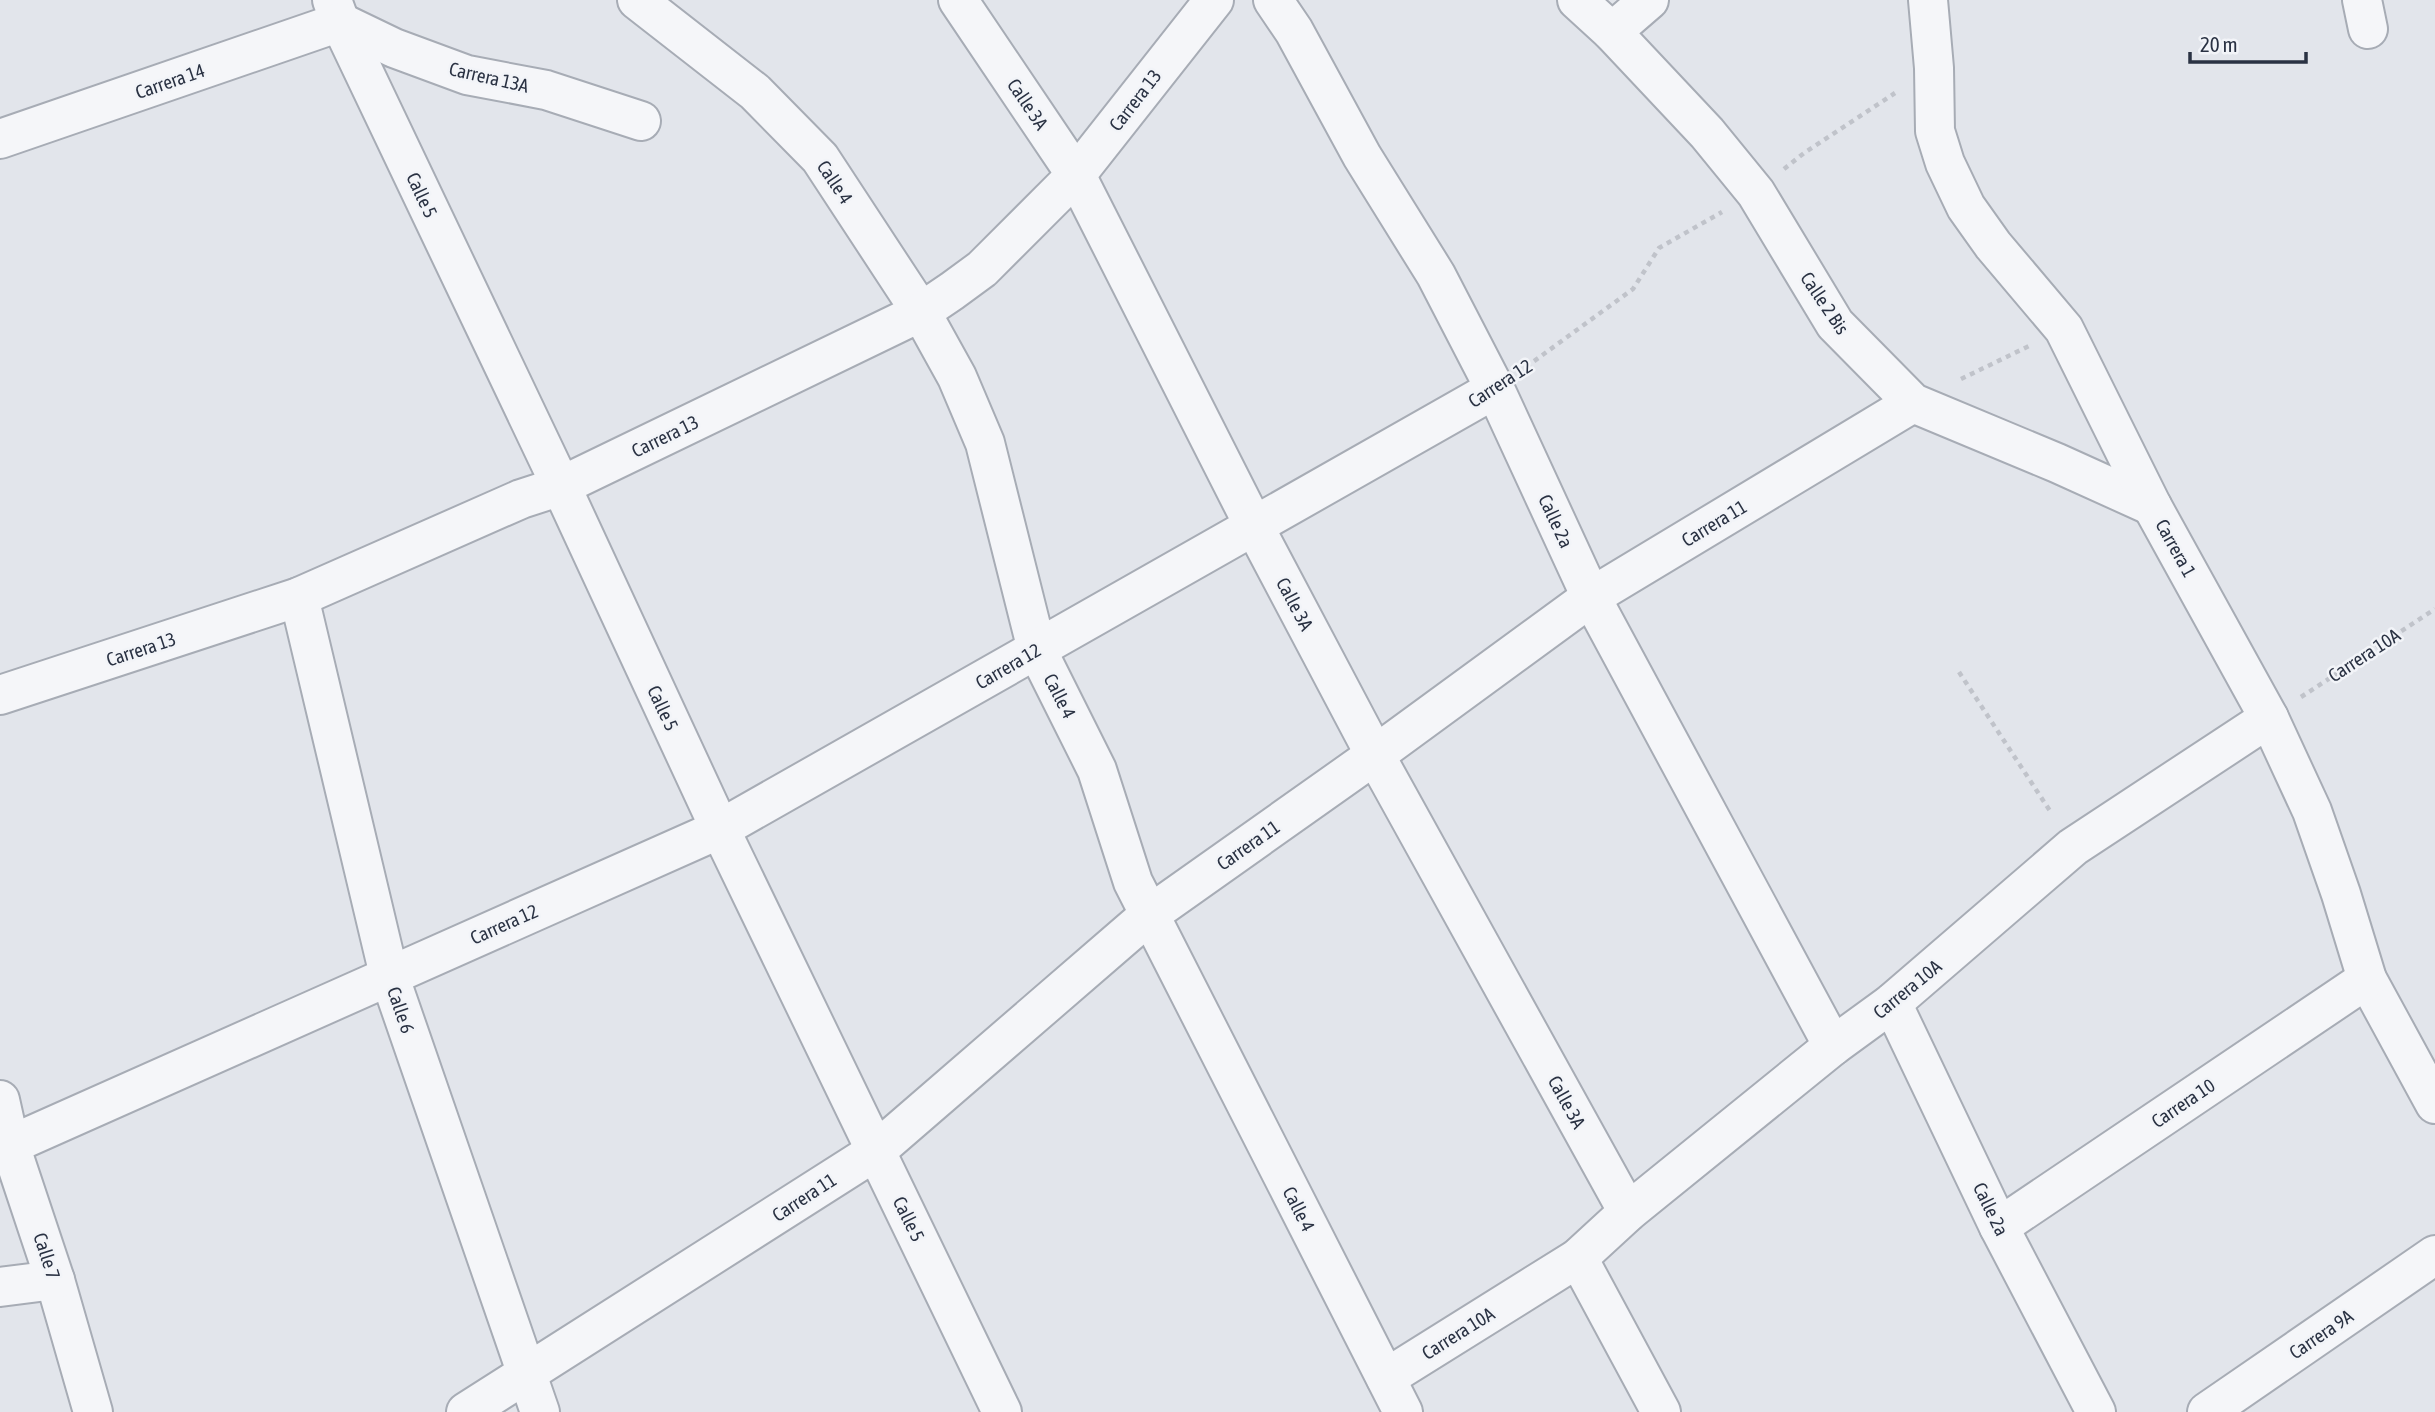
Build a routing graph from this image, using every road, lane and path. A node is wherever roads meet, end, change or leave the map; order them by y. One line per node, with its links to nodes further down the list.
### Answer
1 (637, 0): 15 (street, Calle 4)
2 (958, 0): 13 (street, Calle 3A)
3 (1214, 0): 13 (street, Carrera 13)
4 (1273, 0): 17 (street, Calle 2a)
5 (1577, 0): 9 (street, Calle 2 Bis)
6 (1649, 0): 9 (street)
7 (1928, 0): 10 (street, Carrera 1)
8 (336, 11): 11 (street, Carrera 13A); 12 (street, Carrera 14); 19 (street, Calle 5)
9 (1612, 32): 14 (street, Calle 2 Bis)
10 (1934, 68): 14 (path, Carrera 12); 16 (street, Carrera 1)
11 (641, 121)
12 (0, 139)
13 (1076, 175): 15 (street, Carrera 13); 21 (street, Calle 3A)
14 (1756, 193): 17 (path, Carrera 12); 18 (street, Calle 2 Bis)
15 (920, 312): 19 (street, Carrera 13); 25 (street, Calle 4)
16 (2064, 329): 18 (path); 20 (street, Carrera 1)
17 (1495, 389): 21 (street, Carrera 12); 23 (street, Calle 2a)
18 (1913, 403): 20 (street, Calle 2 Bis); 23 (street, Carrera 11)
19 (561, 486): 22 (street, Carrera 13); 30 (street, Calle 5)
20 (2152, 506): 28 (street, Carrera 1)
21 (1254, 526): 25 (street, Carrera 12); 29 (street, Calle 3A)
22 (299, 597): 27 (street, Carrera 13); 33 (street, Calle 6)
23 (1591, 597): 29 (street, Carrera 11); 36 (street, Calle 2a)
24 (2435, 609): 28 (path, Carrera 10A)
25 (1037, 650): 30 (street, Carrera 12); 32 (street, Calle 4)
26 (1959, 672): 31 (path)
27 (0, 695)
28 (2269, 718): 31 (street, Carrera 10A); 34 (street, Carrera 1)
29 (1376, 755): 32 (street, Carrera 11); 41 (street, Calle 3A)
30 (720, 829): 33 (street, Carrera 12); 40 (street, Calle 5)
31 (2073, 847): 35 (street, Carrera 10A)
32 (1149, 915): 40 (street, Carrera 11); 48 (street, Calle 4)
33 (390, 975): 39 (street, Carrera 12); 47 (street, Calle 6)
34 (2367, 979): 38 (street, Carrera 1); 42 (street, Carrera 10)
35 (1892, 1003): 36 (street, Carrera 10A); 42 (street, Calle 2a)
36 (1833, 1046): 41 (street, Carrera 10A)
37 (0, 1100): 39 (street, Calle 7)
38 (2435, 1104)
39 (10, 1145): 45 (street, Calle 7)
40 (876, 1151): 47 (street, Carrera 11); 52 (street, Calle 5)
41 (1628, 1212): 44 (street, Carrera 10A)
42 (1999, 1227): 55 (street, Calle 2a)
43 (2435, 1256): 56 (street, Carrera 9A)
44 (1578, 1258): 48 (street, Carrera 10A); 54 (street)
45 (55, 1280): 46 (street); 49 (street, Calle 7)
46 (0, 1287)
47 (527, 1375): 50 (street, Carrera 11); 51 (street, Calle 6)
48 (1387, 1378): 53 (street, Calle 4)
49 (93, 1412)
50 (466, 1412)
51 (540, 1412)
52 (1002, 1412)
53 (1403, 1412)
54 (1661, 1412)
55 (2096, 1412)
56 (2207, 1412)

